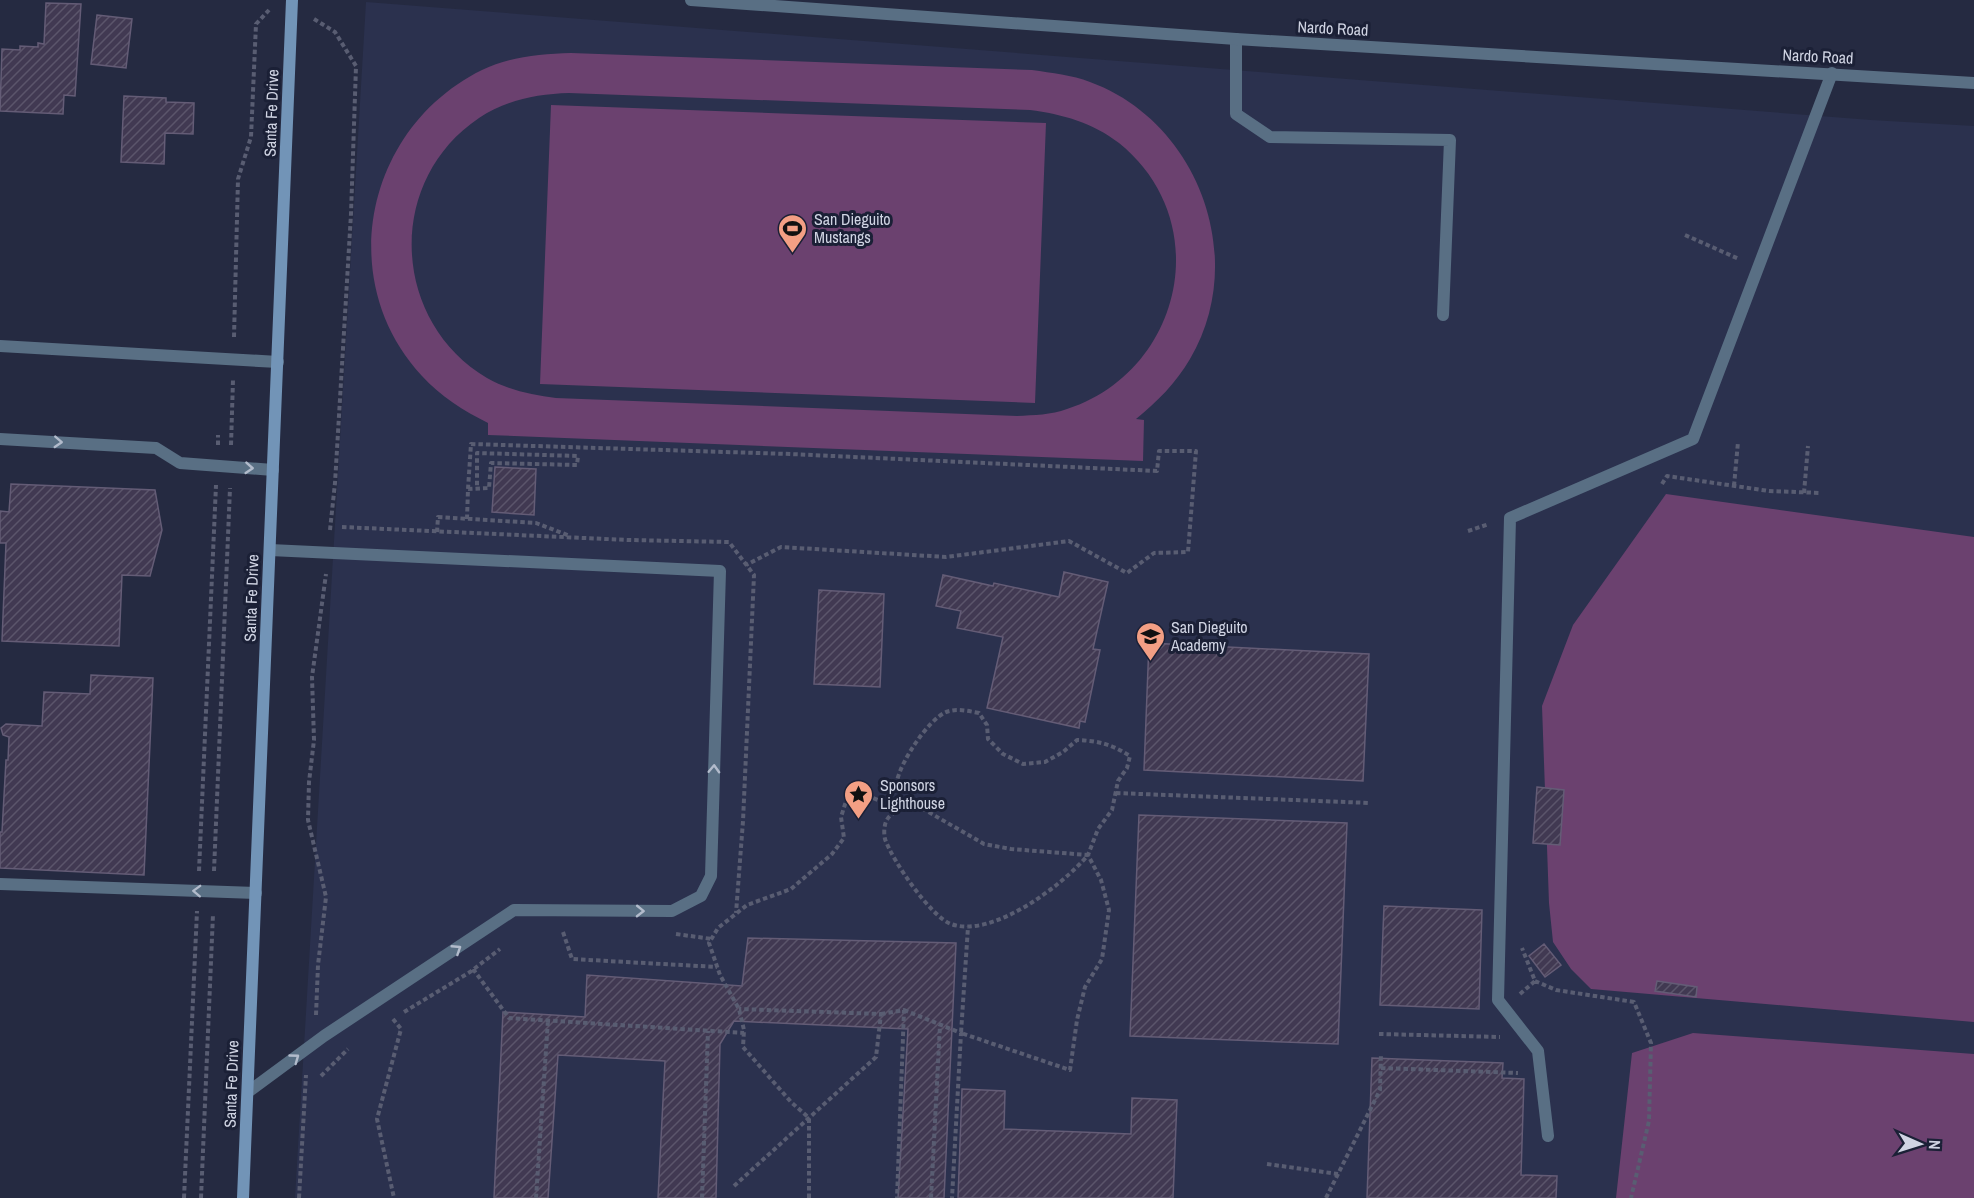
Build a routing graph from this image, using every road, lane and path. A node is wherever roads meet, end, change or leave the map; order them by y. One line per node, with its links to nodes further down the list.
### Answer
1 (691, 0): 3 (street, Nardo Road)
2 (292, 3): 10 (path); 11 (main road, Santa Fe Drive); 30 (path)
3 (1236, 39): 4 (street, Nardo Road); 8 (street)
4 (1832, 74): 5 (street, Nardo Road); 7 (street)
5 (1974, 83)
6 (1685, 235): 7 (path)
7 (1759, 268): 62 (street)
8 (1443, 315)
9 (0, 346): 10 (street)
10 (234, 360): 11 (street); 17 (path)
11 (278, 362): 18 (main road, Santa Fe Drive)
12 (218, 435): 16 (path)
13 (0, 439): 16 (street, one-way to 16)
14 (1738, 442): 20 (path)
15 (1808, 446): 23 (path)
16 (217, 466): 17 (street); 37 (path)
17 (231, 466): 18 (street, one-way to 18); 38 (path)
18 (273, 470): 29 (main road, Santa Fe Drive)
19 (1662, 484): 20 (path)
20 (1734, 486): 23 (path)
21 (477, 488): 21 (path); 22 (path)
22 (468, 489): 25 (path); 31 (path)
23 (1804, 493): 24 (path)
24 (1821, 493)
25 (467, 519): 27 (path); 28 (path)
26 (342, 527): 27 (path)
27 (437, 532): 28 (path)
28 (574, 537): 31 (path)
29 (270, 550): 30 (street); 39 (main road, Santa Fe Drive)
30 (328, 553): 63 (path); 63 (street, one-way to 30)
31 (746, 565): 40 (path)
32 (1116, 793): 33 (path); 34 (path); 35 (path)
33 (1370, 803)
34 (900, 809): 35 (path); 40 (path); 41 (path)
35 (1088, 855): 41 (path); 60 (path)
36 (0, 884): 37 (street, one-way to 36)
37 (198, 891): 38 (street); 75 (path)
38 (213, 891): 39 (street); 76 (path)
39 (256, 893): 69 (main road, Santa Fe Drive)
40 (736, 914): 46 (path)
41 (968, 927): 60 (path)
42 (552, 931): 43 (path)
43 (562, 931): 44 (path); 48 (path)
44 (573, 931)
45 (671, 933): 46 (path)
46 (712, 939): 48 (path)
47 (506, 944): 49 (path)
48 (717, 967): 51 (path)
49 (473, 969): 54 (path); 55 (path)
50 (1535, 981): 87 (path)
51 (739, 1009): 53 (path); 59 (path)
52 (904, 1010): 53 (path); 57 (path); 83 (path)
53 (881, 1014): 70 (path)
54 (393, 1018): 56 (path); 79 (path)
55 (548, 1020): 58 (path); 80 (path)
56 (385, 1024)
57 (940, 1025): 60 (path); 84 (path)
58 (708, 1031): 59 (path); 81 (path)
59 (744, 1033): 70 (path)
60 (962, 1033): 85 (path)
61 (1378, 1034): 62 (path)
62 (1528, 1037): 67 (street)
63 (310, 1047): 69 (street, one-way to 63); 78 (path)
64 (351, 1047): 68 (path)
65 (1381, 1054): 66 (path)
66 (1381, 1068): 67 (path); 73 (path)
67 (1541, 1074): 71 (street)
68 (321, 1076)
69 (248, 1092): 77 (main road, Santa Fe Drive)
70 (809, 1118): 74 (path); 82 (path)
71 (1548, 1136)
72 (1267, 1164): 73 (path)
73 (1338, 1174): 86 (path)
74 (734, 1186)
75 (184, 1198)
76 (201, 1198)
77 (243, 1198)
78 (299, 1198)
79 (394, 1198)
80 (536, 1198)
81 (702, 1198)
82 (809, 1198)
83 (897, 1198)
84 (931, 1198)
85 (952, 1198)
86 (1326, 1198)
87 (1631, 1198)

